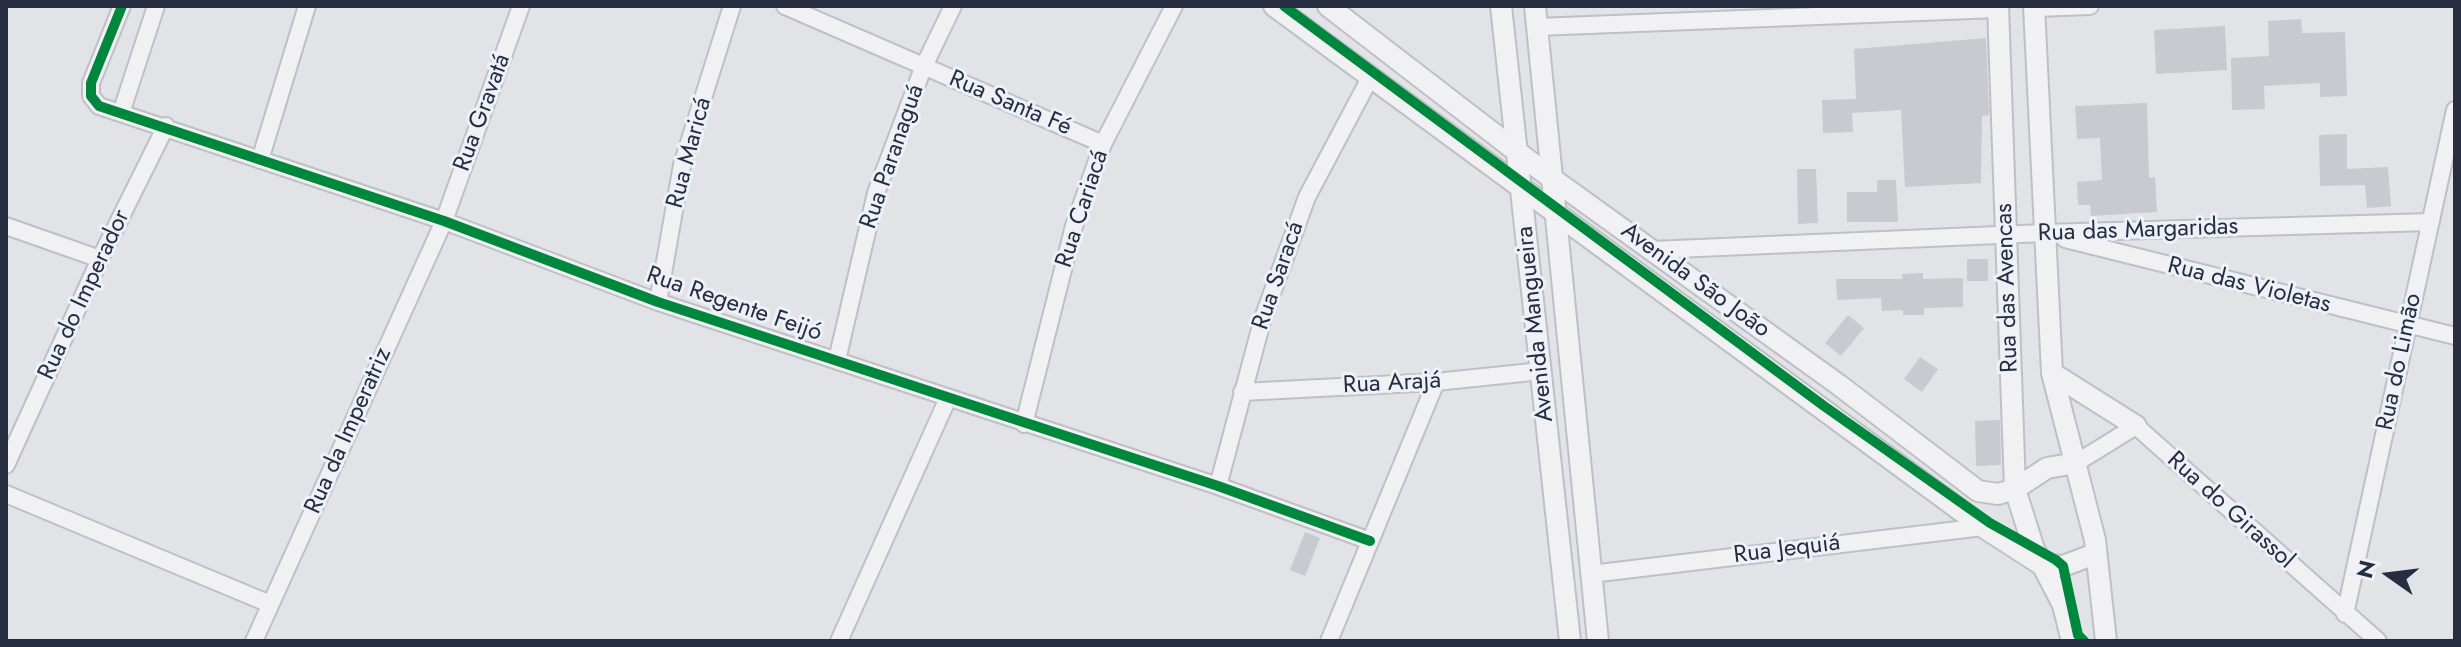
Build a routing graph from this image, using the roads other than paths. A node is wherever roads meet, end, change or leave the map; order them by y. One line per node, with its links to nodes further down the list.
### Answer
1 (122, 6): 20 (street, Rua Regente Feijó)
2 (156, 6): 20 (street)
3 (307, 6): 25 (street)
4 (521, 6): 29 (street, Rua Gravatá)
5 (732, 6): 36 (street, Rua Maricá)
6 (785, 6): 16 (street, Rua Santa Fé)
7 (953, 6): 16 (street, Rua Paranaguá)
8 (1174, 6): 23 (street, Rua Cariacá)
9 (1274, 6): 17 (street, Avenida São João)
10 (1328, 6): 24 (street, Avenida São João)
11 (1501, 6): 24 (street, Avenida Mangueira)
12 (2090, 6): 13 (street)
13 (2034, 7): 21 (street, Rua das Avencas)
14 (1998, 8): 15 (street); 19 (street, Rua das Avencas)
15 (1536, 16): 26 (street, Avenida Mangueira)
16 (923, 68): 23 (street, Rua Santa Fé); 39 (street, Rua Paranaguá)
17 (1370, 78): 27 (street, Avenida São João); 43 (street, Rua Saracá)
18 (2455, 110): 30 (street, Rua do Limão)
19 (2002, 112): 21 (street); 33 (street, Rua das Avencas)
20 (121, 113): 22 (street, Rua Regente Feijó)
21 (2039, 115): 32 (street, Rua das Avencas)
22 (166, 126): 25 (street, Rua Regente Feijó); 35 (street, Rua do Imperador)
23 (1103, 144): 45 (street, Rua Cariacá)
24 (1516, 148): 26 (street, Avenida São João); 27 (street, Avenida Mangueira)
25 (260, 160): 29 (street, Rua Regente Feijó)
26 (1550, 177): 28 (street, Avenida Mangueira); 34 (street, Avenida São João)
27 (1521, 190): 28 (street, Avenida São João); 40 (street, Avenida Mangueira)
28 (1555, 215): 52 (street, Avenida São João); 56 (street, Avenida Mangueira)
29 (444, 221): 36 (street, Rua Regente Feijó); 57 (street, Rua da Imperatriz)
30 (2431, 222): 32 (street, Rua das Margaridas); 37 (street, Rua do Limão)
31 (6, 226): 35 (street)
32 (2044, 233): 33 (street, Rua das Margaridas); 37 (street, Rua das Violetas); 41 (street, Rua das Avencas)
33 (2005, 235): 34 (street, Rua das Margaridas); 50 (street, Rua das Avencas)
34 (1653, 250): 50 (street, Avenida São João)
35 (100, 259): 48 (street, Rua do Imperador)
36 (658, 302): 39 (street, Rua Regente Feijó)
37 (2408, 327): 38 (street, Rua das Violetas); 58 (street, Rua do Limão)
38 (2455, 336)
39 (837, 360): 44 (street, Rua Regente Feijó)
40 (1541, 371): 42 (street, Rua Arajá); 62 (street, Avenida Mangueira)
41 (2052, 373): 46 (street); 47 (street, Rua das Avencas)
42 (1436, 382): 43 (street, Rua Arajá); 53 (street)
43 (1242, 392): 49 (street, Rua Saracá)
44 (948, 398): 45 (street, Rua Regente Feijó); 60 (street)
45 (1024, 424): 49 (street, Rua Regente Feijó)
46 (2136, 426): 47 (street); 58 (street, Rua do Girassol)
47 (2076, 463): 50 (street); 54 (street, Rua das Avencas)
48 (6, 465)
49 (1218, 486): 53 (street, Rua Regente Feijó)
50 (2015, 489): 55 (street, Rua das Avencas)
51 (6, 494): 57 (street)
52 (1983, 527): 55 (street, Avenida São João); 56 (street, Rua Jequiá)
53 (1370, 541): 61 (street)
54 (2095, 554): 55 (street); 65 (street, Rua das Avencas)
55 (2042, 565): 64 (street, Rua das Avencas)
56 (1591, 574): 63 (street, Avenida Mangueira)
57 (270, 604): 59 (street, Rua da Imperatriz)
58 (2345, 614): 66 (street, Rua do Girassol)
59 (254, 641)
60 (839, 641)
61 (1329, 641)
62 (1570, 641)
63 (1598, 641)
64 (2072, 641)
65 (2106, 641)
66 (2378, 641)

